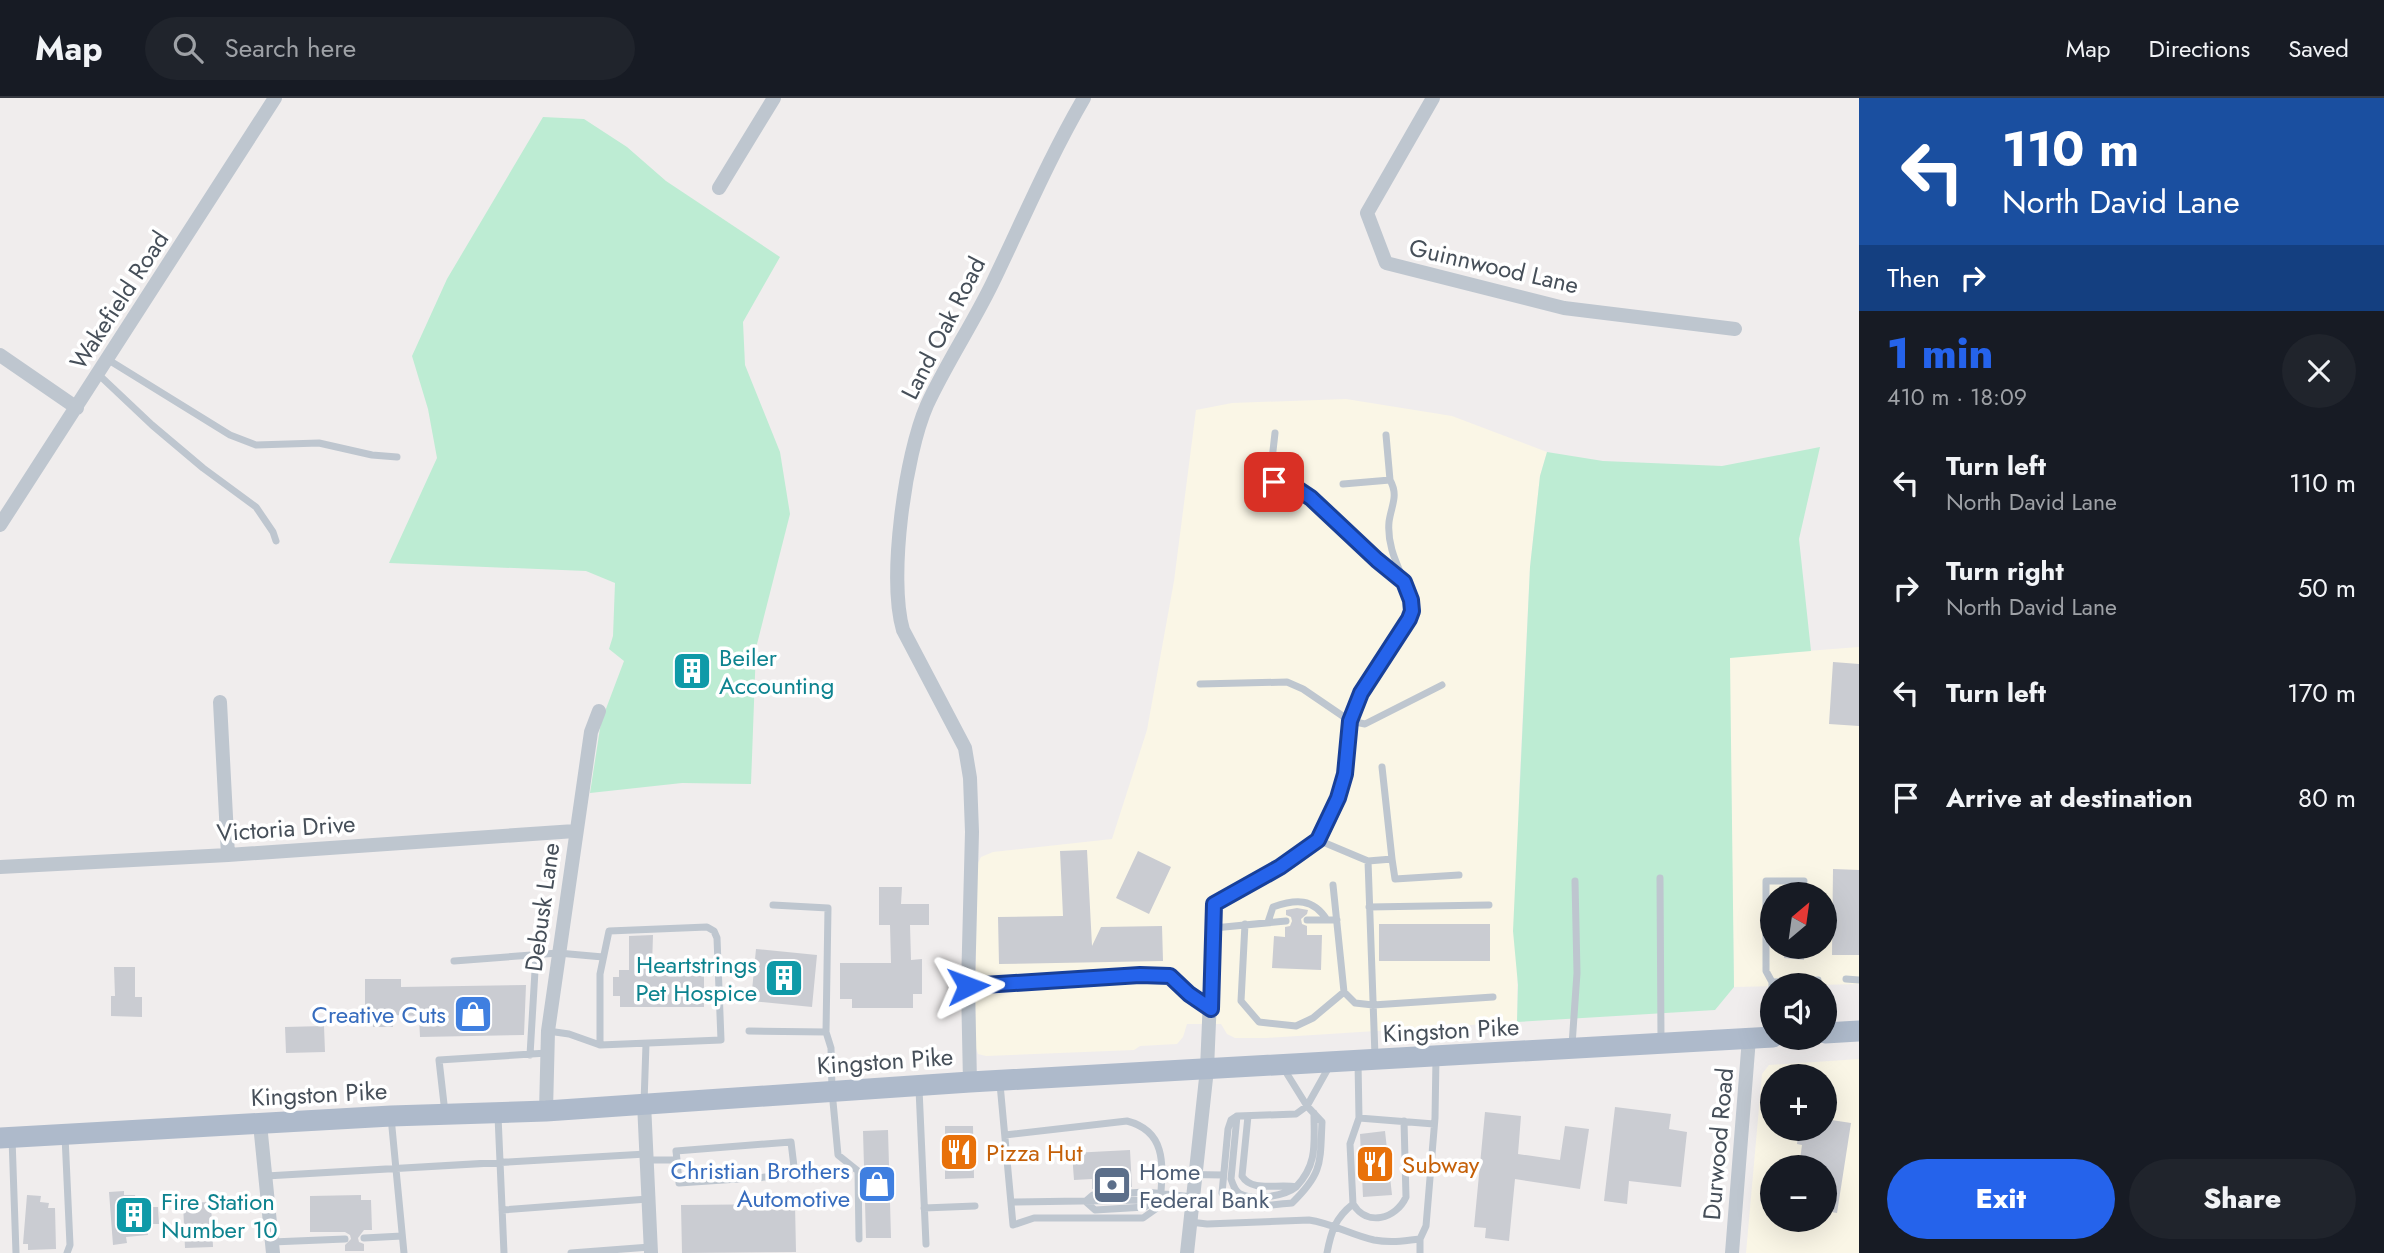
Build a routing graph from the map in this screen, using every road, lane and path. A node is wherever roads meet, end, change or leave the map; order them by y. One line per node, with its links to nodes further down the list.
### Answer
1 (275, 98): 8 (street, Wakefield Road)
2 (774, 98): 5 (street)
3 (1084, 98): 53 (street, Land Oak Road)
4 (1433, 98): 6 (street, Guinnwood Lane)
5 (719, 188)
6 (1735, 329)
7 (0, 355): 10 (street)
8 (107, 359): 9 (street, Wakefield Road); 13 (lane)
9 (98, 374): 10 (street, Wakefield Road); 17 (lane)
10 (77, 408): 16 (street, Wakefield Road)
11 (1275, 432): 18 (lane)
12 (1386, 435): 14 (lane)
13 (397, 457)
14 (1390, 480): 15 (lane); 18 (lane)
15 (1343, 484)
16 (0, 525)
17 (275, 541)
18 (1404, 582): 23 (street)
19 (1200, 684): 23 (lane)
20 (1442, 685): 23 (lane)
21 (220, 702): 27 (street)
22 (599, 711): 25 (street, Debusk Lane)
23 (1350, 721): 26 (street)
24 (1382, 767): 28 (lane)
25 (575, 831): 27 (street, Victoria Drive); 46 (street, Debusk Lane)
26 (1318, 840): 29 (lane); 45 (street)
27 (228, 855): 30 (street, Victoria Drive)
28 (1392, 859): 29 (lane); 31 (lane)
29 (1368, 861): 38 (lane)
30 (0, 867)
31 (1460, 875)
32 (1660, 878): 66 (lane)
33 (1575, 881): 68 (lane)
34 (1804, 881): 50 (lane)
35 (1333, 885): 41 (lane)
36 (773, 905): 61 (lane)
37 (1489, 905): 38 (lane)
38 (1369, 907): 56 (lane)
39 (1307, 920): 40 (lane)
40 (1327, 920): 41 (lane); 43 (lane)
41 (1336, 920): 54 (lane)
42 (1286, 921): 43 (lane)
43 (1268, 922): 44 (lane)
44 (1245, 924): 45 (lane); 54 (lane)
45 (1214, 928): 57 (street)
46 (558, 953): 47 (lane); 48 (lane); 58 (street, Debusk Lane)
47 (536, 954): 49 (lane); 70 (lane)
48 (603, 957): 65 (lane); 67 (lane)
49 (454, 961)
50 (1767, 973)
51 (1846, 979): 52 (lane)
52 (1859, 980)
53 (968, 986): 57 (lane); 77 (street, Land Oak Road)
54 (1344, 992): 56 (lane)
55 (1493, 998): 56 (lane)
56 (1373, 1005): 72 (lane)
57 (1211, 1009): 75 (street)
58 (548, 1031): 67 (lane); 69 (street, Debusk Lane)
59 (749, 1031): 61 (lane)
60 (1859, 1031): 62 (main road)
61 (827, 1032): 79 (lane)
62 (1837, 1032)
63 (1749, 1038): 64 (main road, Kingston Pike); 66 (main road, Kingston Pike); 132 (street, Durwood Road)
64 (1760, 1038)
65 (646, 1044): 67 (lane); 80 (lane)
66 (1661, 1044): 68 (main road, Kingston Pike)
67 (600, 1045)
68 (1572, 1049): 71 (main road, Kingston Pike)
69 (547, 1054): 70 (lane); 82 (street, Debusk Lane)
70 (530, 1055): 85 (lane)
71 (1436, 1057): 72 (main road, Kingston Pike); 92 (lane)
72 (1367, 1060): 73 (main road, Kingston Pike); 89 (lane)
73 (1331, 1062): 74 (main road, Kingston Pike); 81 (lane)
74 (1282, 1065): 75 (main road, Kingston Pike); 81 (lane)
75 (1207, 1069): 76 (main road, Kingston Pike); 100 (street)
76 (1000, 1080): 77 (main road, Kingston Pike); 94 (lane)
77 (970, 1082): 78 (main road, Kingston Pike)
78 (919, 1085): 79 (main road, Kingston Pike); 112 (lane)
79 (832, 1091): 80 (main road, Kingston Pike); 119 (lane)
80 (644, 1103): 82 (main road, Kingston Pike); 96 (street)
81 (1307, 1106): 84 (lane); 88 (lane)
82 (546, 1111): 83 (main road, Kingston Pike)
83 (498, 1112): 85 (main road, Kingston Pike); 98 (lane)
84 (1314, 1113): 102 (lane); 104 (lane)
85 (445, 1114): 86 (main road, Kingston Pike)
86 (391, 1116): 91 (main road, Kingston Pike); 99 (lane)
87 (1237, 1116): 88 (lane); 102 (lane); 104 (lane)
88 (1248, 1116): 104 (lane)
89 (1359, 1118): 90 (lane); 110 (lane)
90 (1404, 1121): 92 (lane); 110 (lane)
91 (260, 1124): 93 (main road, Kingston Pike); 103 (street)
92 (1434, 1124): 120 (lane)
93 (65, 1135): 95 (main road, Kingston Pike); 125 (lane)
94 (1005, 1135): 101 (lane); 108 (lane)
95 (6, 1138): 124 (lane)
96 (646, 1157): 97 (lane); 98 (lane); 107 (street)
97 (677, 1160): 97 (lane)
98 (499, 1162): 99 (lane); 113 (lane)
99 (395, 1168): 103 (lane); 116 (lane)
100 (1196, 1173): 101 (lane); 102 (lane); 106 (street)
101 (1162, 1174): 105 (lane)
102 (1223, 1175)
103 (265, 1176): 122 (street)
104 (1296, 1186)
105 (1161, 1195): 106 (lane); 108 (lane); 109 (lane); 109 (lane)
106 (1193, 1197): 114 (street)
107 (648, 1199): 113 (lane); 123 (street)
108 (1011, 1202): 109 (lane)
109 (1086, 1202)
110 (1353, 1205): 115 (lane)
111 (975, 1206): 112 (lane)
112 (924, 1208): 121 (lane)
113 (502, 1210): 127 (lane)
114 (1190, 1222): 115 (lane); 129 (street)
115 (1332, 1226): 120 (lane); 130 (lane)
116 (402, 1236): 117 (lane); 126 (lane)
117 (364, 1238)
118 (345, 1239): 122 (lane)
119 (859, 1239)
120 (1420, 1240): 131 (lane)
121 (926, 1244)
122 (272, 1247)
123 (651, 1250): 128 (lane)
124 (16, 1253)
125 (66, 1253)
126 (404, 1253)
127 (504, 1253)
128 (571, 1253)
129 (1187, 1253)
130 (1327, 1253)
131 (1420, 1253)
132 (1732, 1253)

